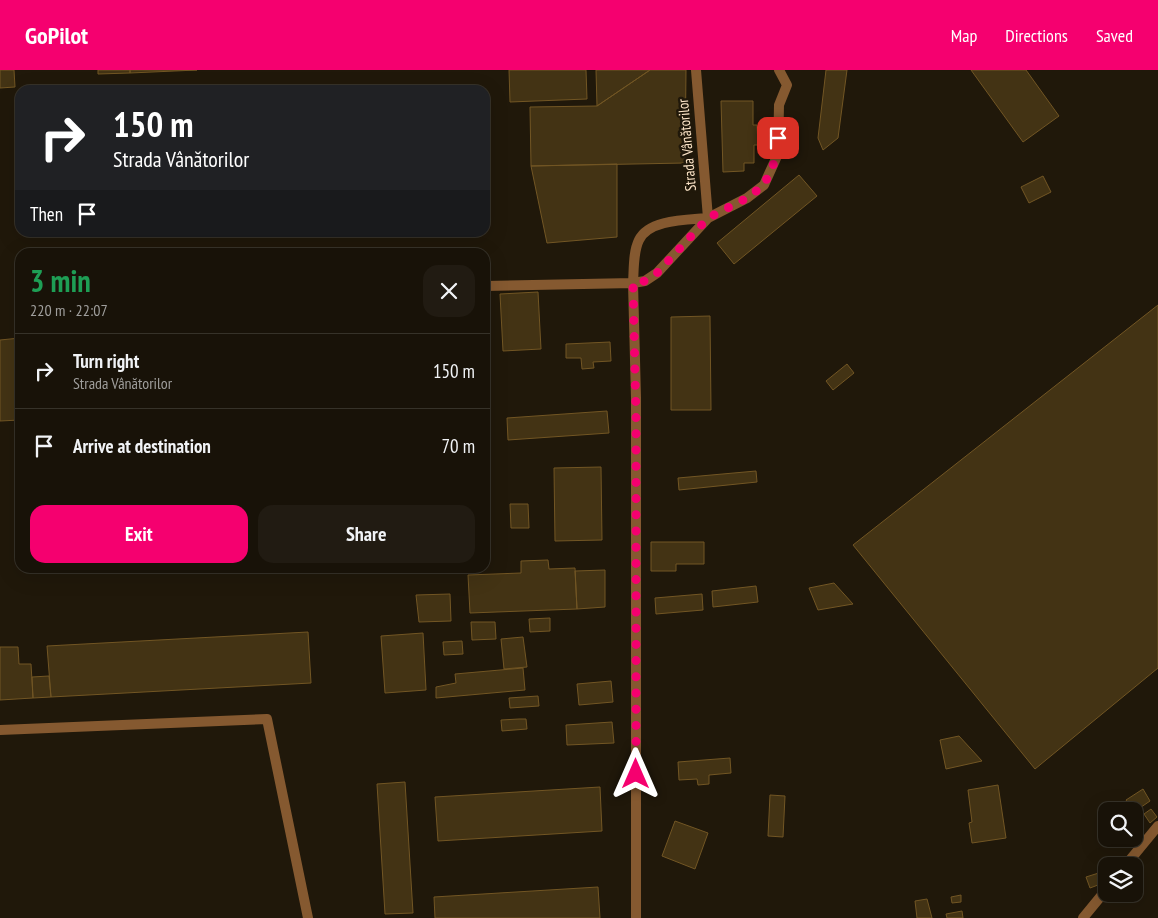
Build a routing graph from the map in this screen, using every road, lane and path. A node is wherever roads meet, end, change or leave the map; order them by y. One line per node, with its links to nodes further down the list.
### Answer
1 (696, 70): 3 (street, Strada Vânătorilor)
2 (779, 70): 3 (street)
3 (708, 218): 4 (street); 4 (street)
4 (633, 283): 5 (street); 11 (street)
5 (490, 286)
6 (0, 730): 10 (street)
7 (1158, 826): 8 (street)
8 (1133, 857)
9 (1098, 900): 12 (street)
10 (308, 918)
11 (636, 918)
12 (1083, 918)

